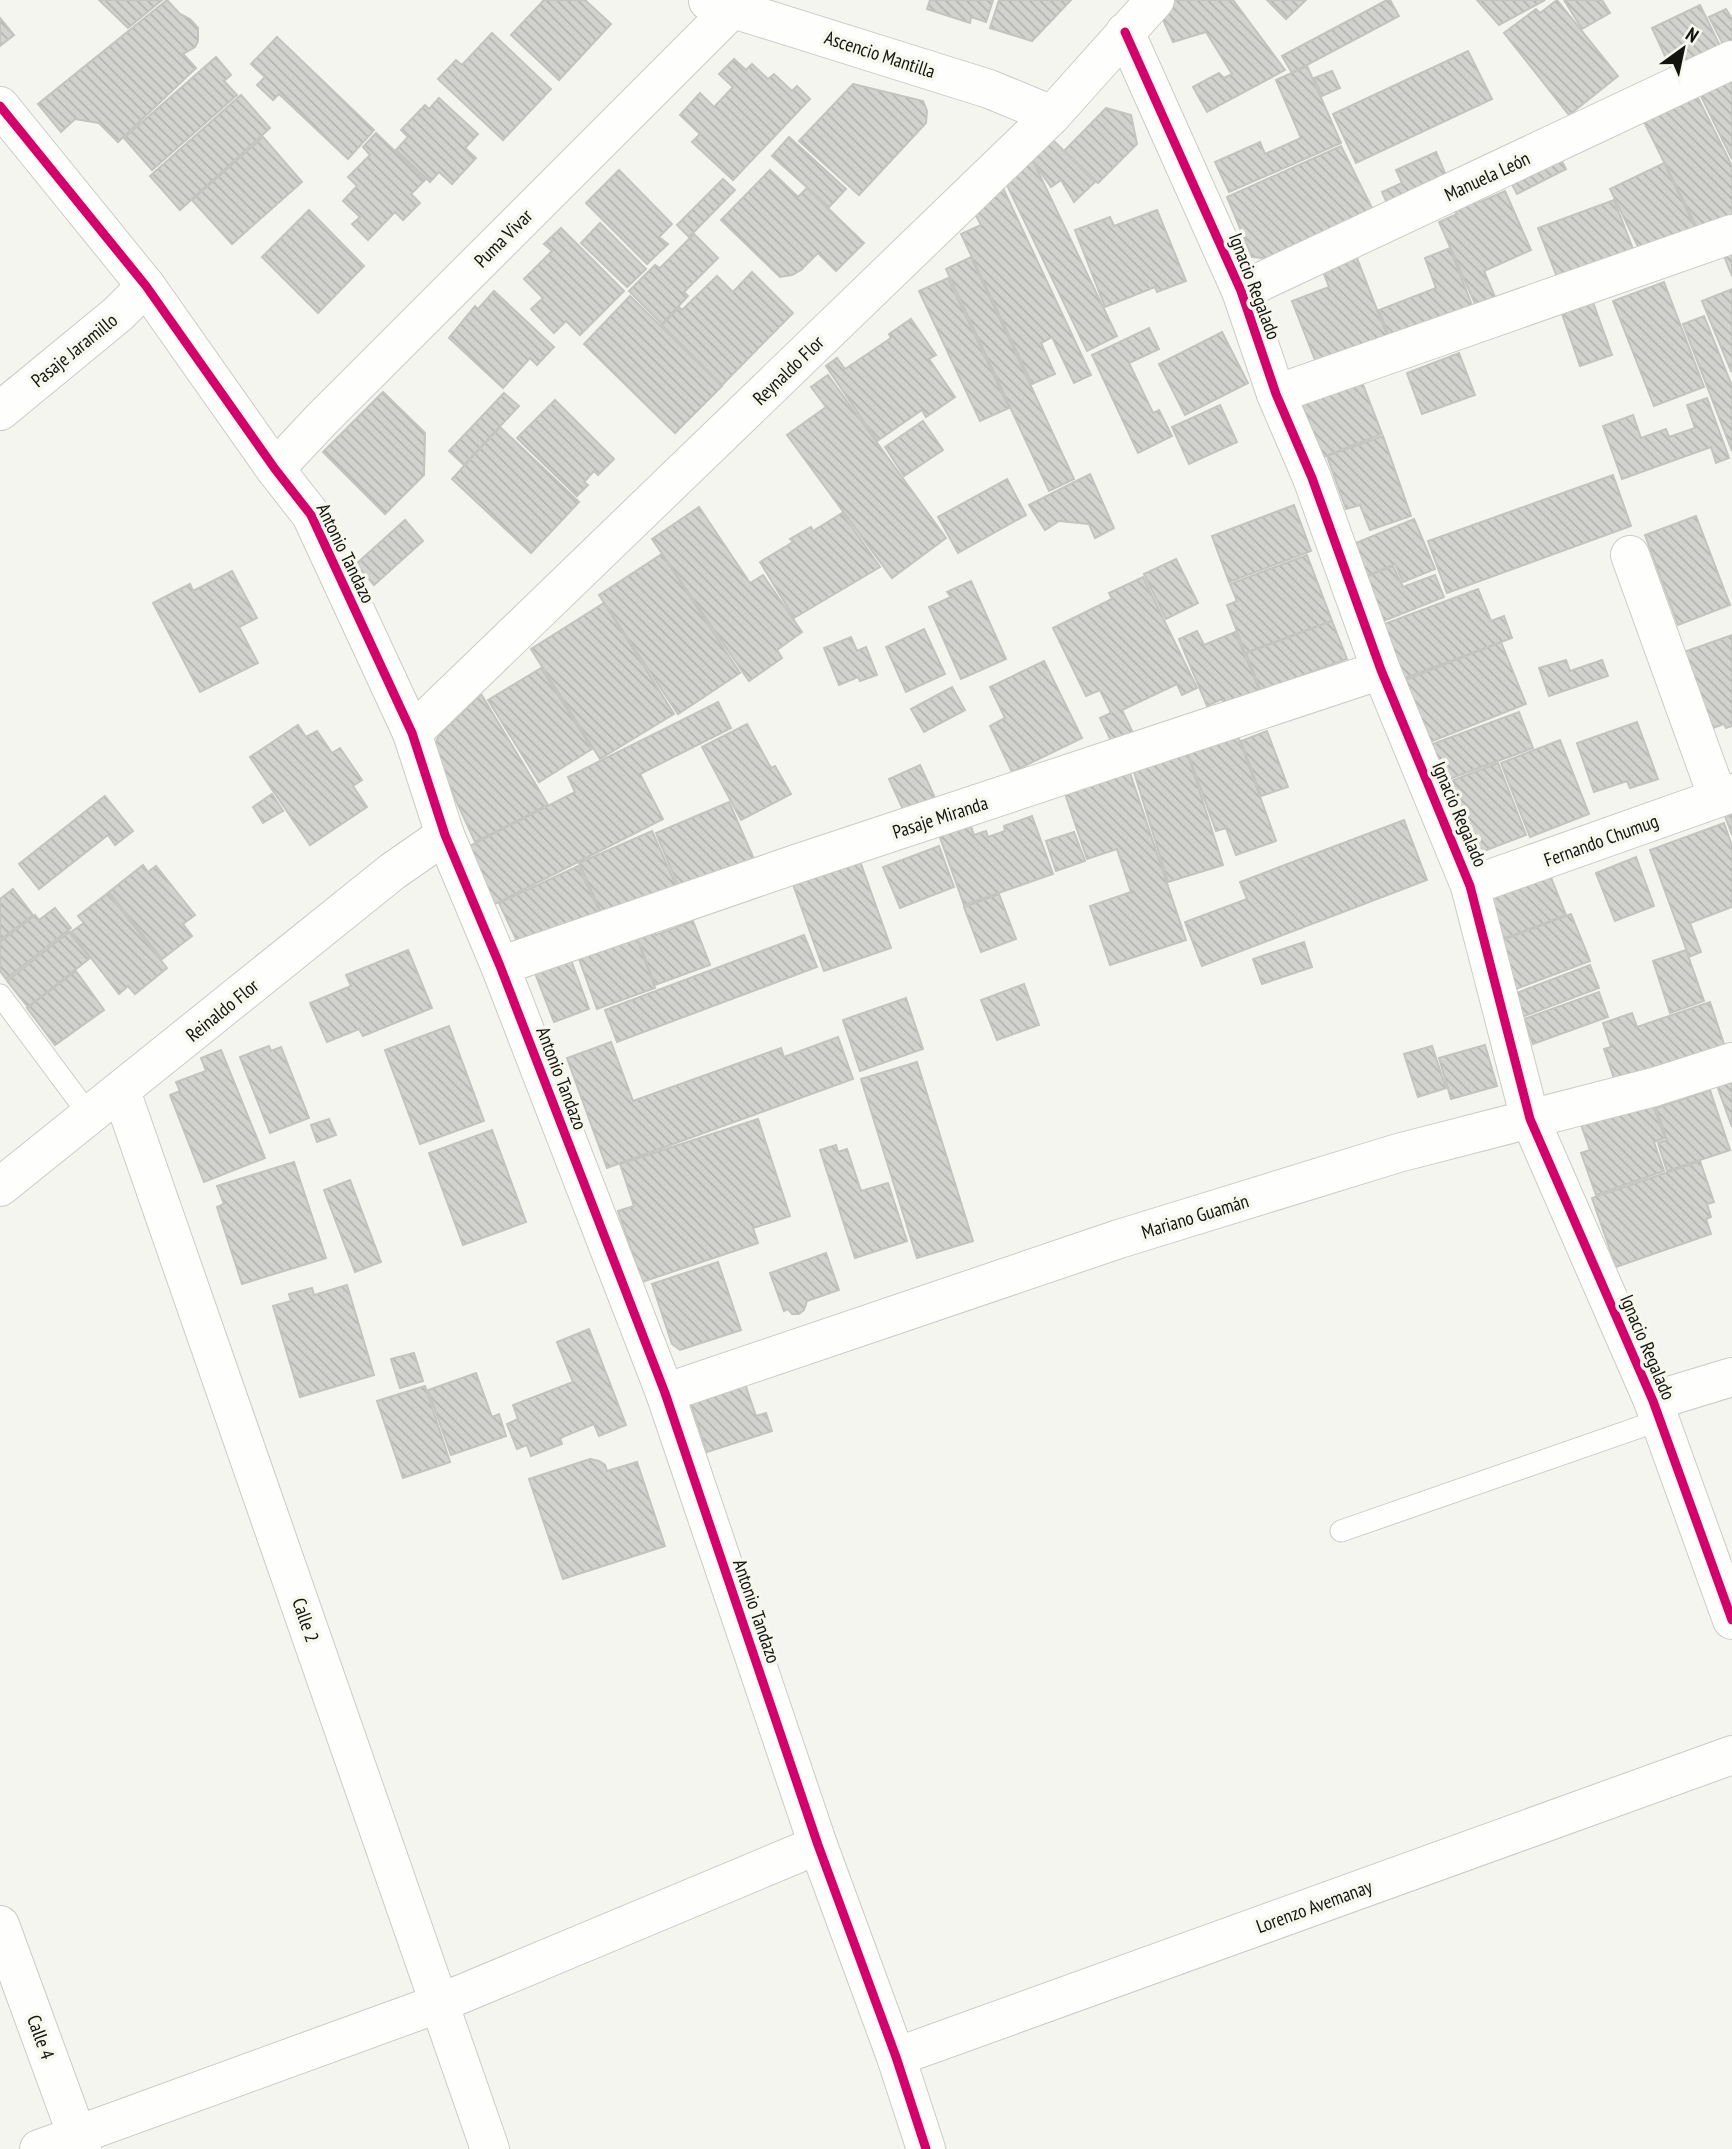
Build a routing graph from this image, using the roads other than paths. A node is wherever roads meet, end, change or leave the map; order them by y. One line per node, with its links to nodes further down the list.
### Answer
1 (1155, 0): 3 (street, Reynaldo Flor)
2 (719, 4): 6 (street, Ascencio Mantilla); 12 (street, Puma Vivar)
3 (1125, 32): 6 (street, Reynaldo Flor); 9 (street, Ignacio Regalado)
4 (1732, 60): 9 (street, Manuela León)
5 (0, 106): 8 (street, Antonio Tandazo)
6 (1052, 115): 15 (street, Reynaldo Flor)
7 (1732, 234): 10 (street)
8 (146, 286): 11 (street, Pasaje Jaramillo); 12 (street, Antonio Tandazo)
9 (1241, 291): 10 (street, Ignacio Regalado)
10 (1276, 394): 14 (street, Ignacio Regalado)
11 (0, 411)
12 (275, 469): 15 (street, Antonio Tandazo)
13 (1630, 555): 16 (street)
14 (1381, 670): 18 (street, Ignacio Regalado); 19 (street, Pasaje Miranda)
15 (412, 733): 17 (street, Antonio Tandazo)
16 (1725, 796): 18 (street, Fernando Chumug)
17 (445, 835): 19 (street, Antonio Tandazo); 22 (street, Reinaldo Flor)
18 (1470, 886): 24 (street, Ignacio Regalado)
19 (500, 967): 27 (street, Antonio Tandazo)
20 (0, 995): 23 (lane)
21 (1732, 1062): 24 (street, Mariano Guamán)
22 (121, 1091): 23 (street, Reinaldo Flor); 34 (street, Calle 2)
23 (90, 1116): 25 (street, Reinaldo Flor)
24 (1530, 1119): 27 (street, Mariano Guamán); 28 (street, Ignacio Regalado)
25 (0, 1187)
26 (1732, 1377): 28 (street)
27 (665, 1393): 32 (street, Antonio Tandazo)
28 (1657, 1410): 29 (lane); 30 (street, Ignacio Regalado)
29 (1341, 1531)
30 (1732, 1620)
31 (1732, 1755): 35 (street, Lorenzo Avemanay)
32 (818, 1845): 34 (street); 35 (street, Antonio Tandazo)
33 (0, 1925): 36 (street, Calle 4)
34 (440, 2003): 36 (street); 38 (street, Calle 2)
35 (895, 2057): 39 (street, Antonio Tandazo)
36 (79, 2143): 37 (street)
37 (39, 2149)
38 (490, 2149)
39 (926, 2149)

